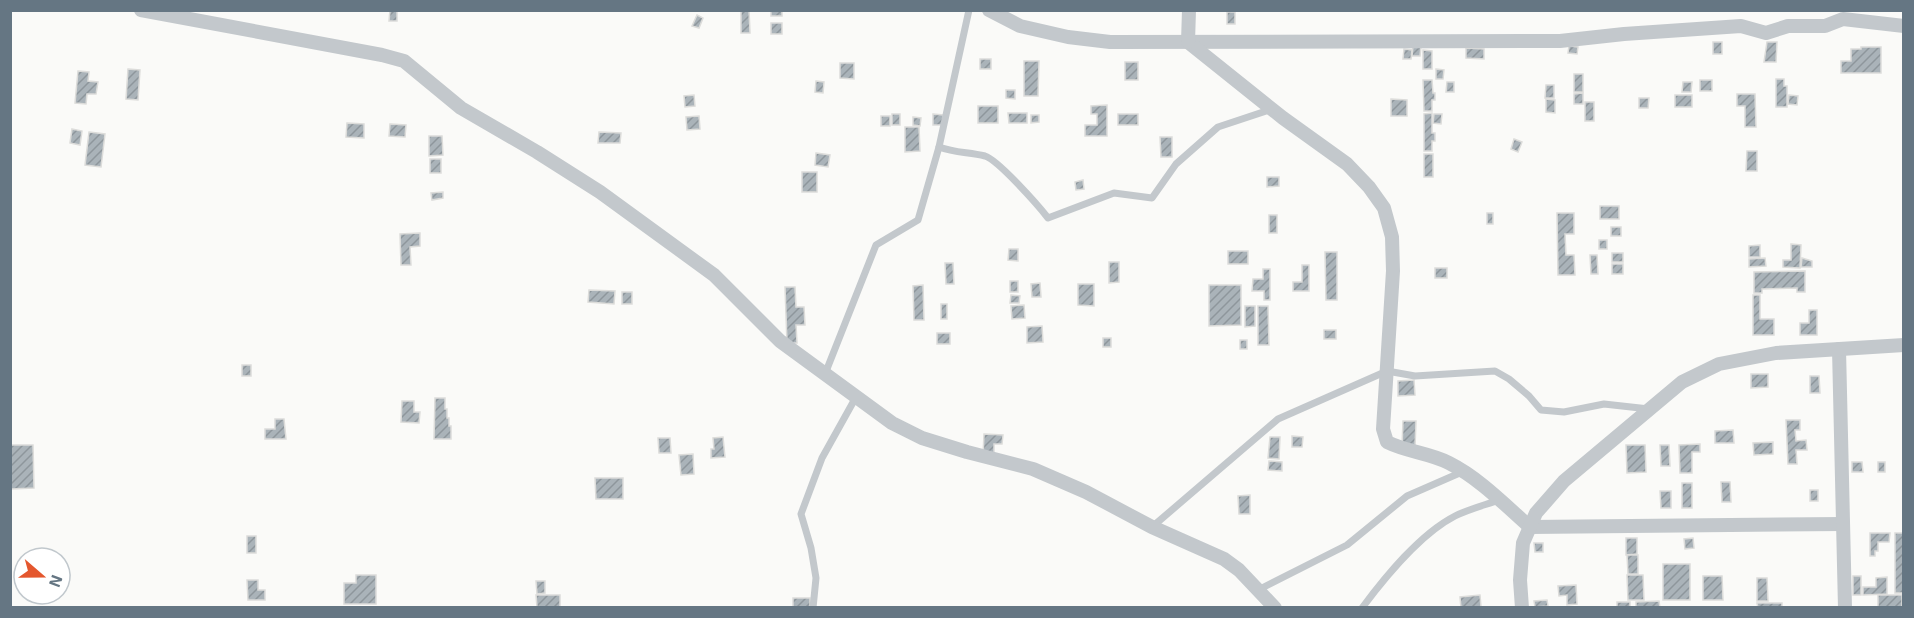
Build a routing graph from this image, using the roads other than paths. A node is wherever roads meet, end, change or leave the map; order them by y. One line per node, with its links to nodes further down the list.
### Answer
1 (141, 10): 12 (street)
2 (969, 10): 8 (lane)
3 (989, 10): 6 (street)
4 (1190, 10): 6 (street)
5 (1904, 27): 6 (street)
6 (1188, 42): 7 (street)
7 (1272, 109): 8 (lane); 11 (street)
8 (939, 147): 12 (lane)
9 (1904, 345): 10 (street)
10 (1839, 349): 14 (street); 17 (street)
11 (1387, 371): 14 (lane); 15 (street); 18 (lane)
12 (825, 375): 13 (street)
13 (855, 397): 18 (street); 21 (lane)
14 (1651, 409): 19 (street)
15 (1462, 472): 16 (street); 20 (lane)
16 (1499, 500): 19 (street); 23 (lane)
17 (1843, 524): 19 (street); 25 (street)
18 (1152, 527): 20 (street)
19 (1530, 527): 24 (street)
20 (1258, 590): 22 (street)
21 (813, 608)
22 (1275, 608)
23 (1362, 608)
24 (1522, 608)
25 (1845, 608)

